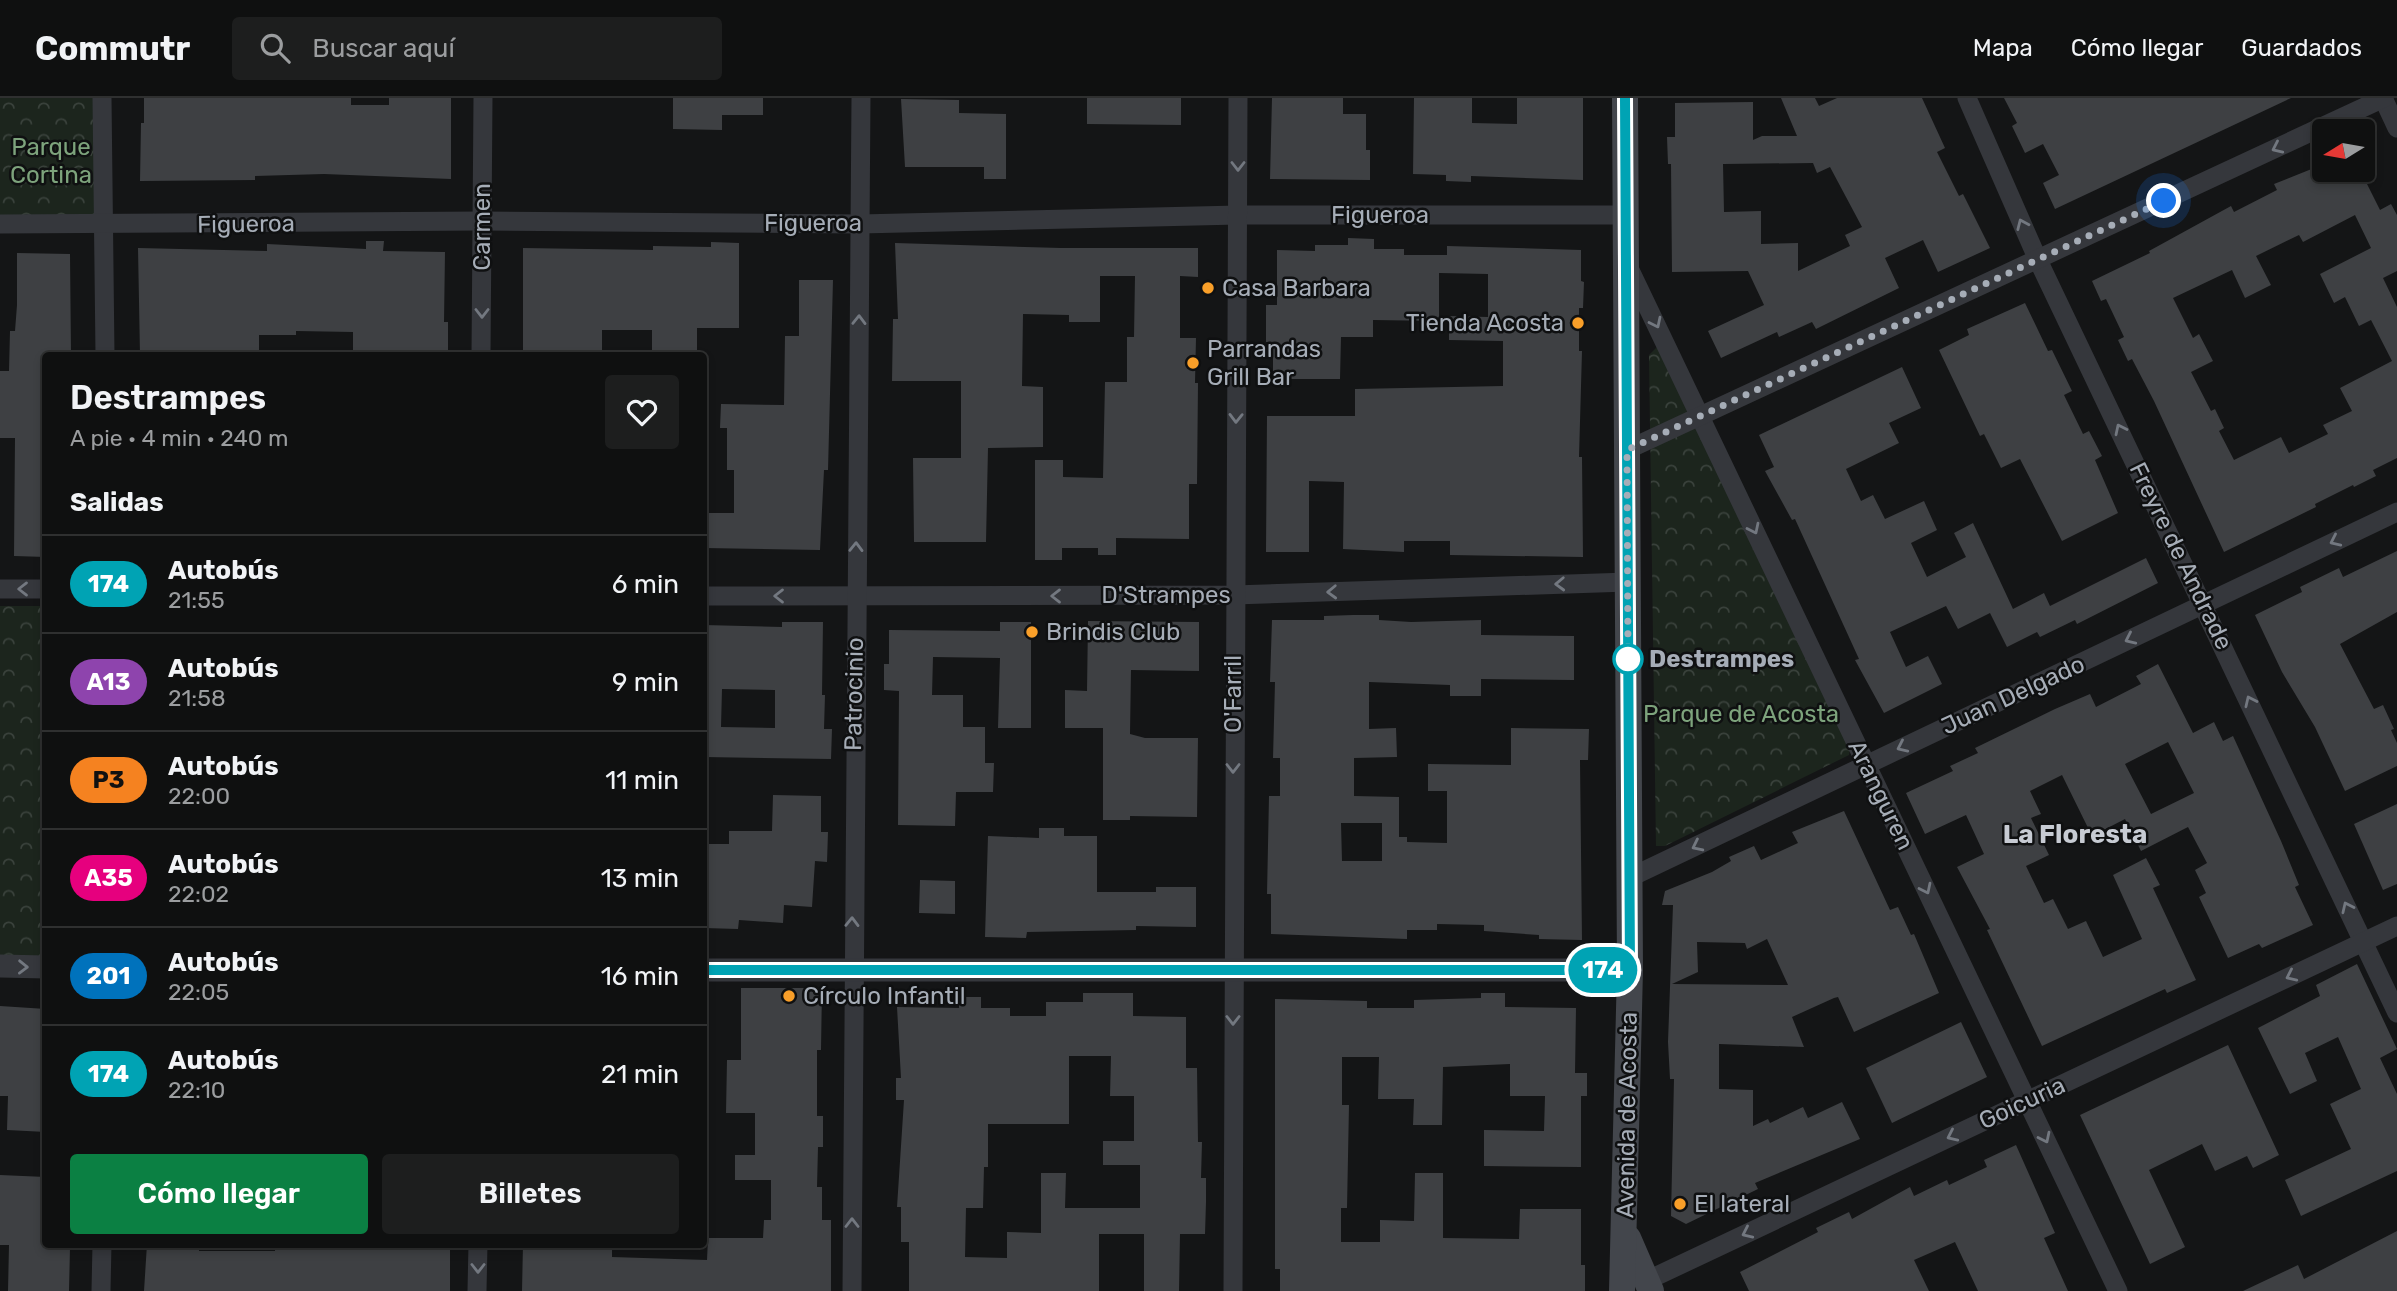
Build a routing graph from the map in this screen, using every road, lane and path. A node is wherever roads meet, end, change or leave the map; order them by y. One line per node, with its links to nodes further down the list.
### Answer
1 (102, 98): 14 (street)
2 (483, 98): 11 (street, Carmen)
3 (861, 98): 12 (street, Patrocinio)
4 (1238, 98): 9 (street, O'Farril, one-way to 9)
5 (1625, 98): 10 (main road, Avenida de Acosta)
6 (1967, 98): 15 (street, Freyre de Andrade, one-way to 6)
7 (2384, 98): 8 (street); 15 (street, one-way to 15)
8 (2397, 128)
9 (1238, 215): 10 (street, Figueroa); 12 (street, Figueroa); 25 (street, O'Farril, one-way to 25)
10 (1626, 215): 16 (main road, Avenida de Acosta)
11 (482, 221): 12 (street, Figueroa); 14 (street, Figueroa); 18 (street, Carmen, one-way to 18)
12 (860, 224): 27 (street, Patrocinio, one-way to 12)
13 (0, 225): 14 (street, Figueroa)
14 (101, 225): 17 (street)
15 (2038, 260): 19 (street); 28 (street, Freyre de Andrade, one-way to 15)
16 (1626, 262): 19 (street, Aranguren, one-way to 19); 20 (main road, Avenida de Acosta)
17 (105, 352)
18 (481, 352)
19 (1700, 417): 20 (street); 29 (street, Aranguren, one-way to 29)
20 (1627, 450): 22 (main road, Avenida de Acosta)
21 (2397, 512): 28 (street, Juan Delgado, one-way to 28)
22 (1628, 582): 25 (street, D'Strampes, one-way to 25); 30 (main road, Avenida de Acosta)
23 (0, 589): 24 (street, one-way to 23)
24 (42, 589)
25 (1234, 595): 27 (street, D'Strampes, one-way to 27); 38 (street, O'Farril, one-way to 38)
26 (707, 596): 27 (street, D'Strampes, one-way to 26)
27 (855, 596): 36 (street, Patrocinio, one-way to 27)
28 (2204, 604): 29 (street, Juan Delgado, one-way to 29); 32 (street, Freyre de Andrade, one-way to 28)
29 (1867, 765): 30 (street, Juan Delgado, one-way to 30); 40 (street, Aranguren, one-way to 40)
30 (1629, 878): 37 (main road, Avenida de Acosta)
31 (2397, 926): 32 (street, Goicuria)
32 (2363, 942): 39 (street, Freyre de Andrade); 40 (street, Goicuria, one-way to 40)
33 (0, 966): 34 (street, one-way to 34)
34 (42, 967)
35 (707, 970): 36 (street)
36 (852, 970): 38 (street); 46 (street, Patrocinio, one-way to 36)
37 (1630, 970): 38 (street); 43 (main road, Avenida de Acosta)
38 (1232, 971): 47 (street, O'Farril, one-way to 47)
39 (2397, 1013)
40 (2027, 1100): 43 (street, Goicuria, one-way to 43); 48 (street, Aranguren, one-way to 48)
41 (102, 1248): 44 (street)
42 (478, 1248): 45 (street, one-way to 45)
43 (1640, 1288)
44 (101, 1291)
45 (477, 1291)
46 (852, 1291)
47 (1233, 1291)
48 (2118, 1291)

